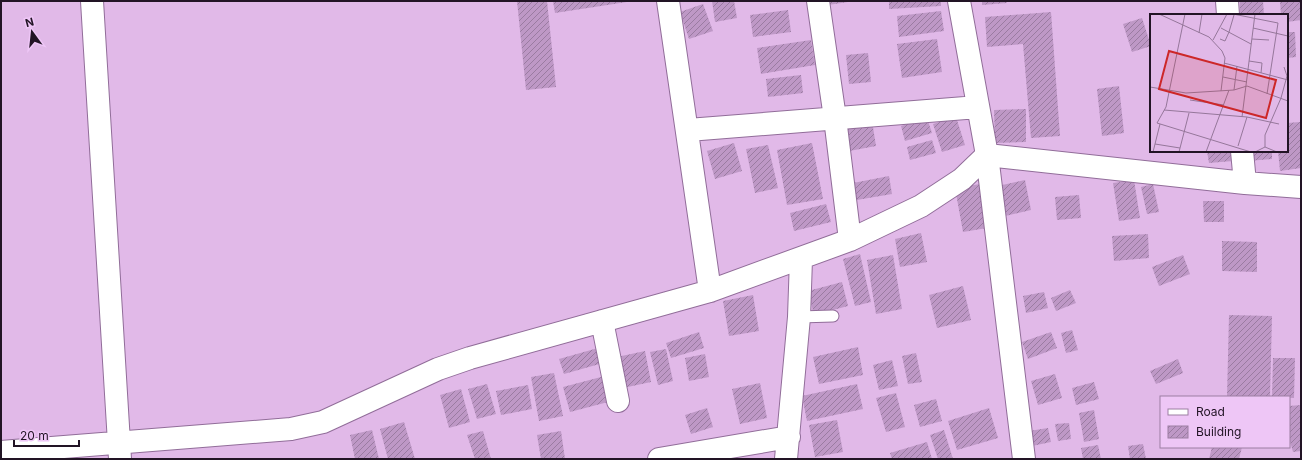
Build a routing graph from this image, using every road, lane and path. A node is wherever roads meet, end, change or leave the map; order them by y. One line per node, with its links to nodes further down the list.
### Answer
1 (92, 1): 22 (street)
2 (668, 1): 9 (street)
3 (818, 1): 8 (street)
4 (959, 1): 7 (street)
5 (1227, 1): 6 (street)
6 (1228, 14)
7 (978, 107): 8 (street); 11 (street)
8 (835, 118): 9 (street); 14 (street)
9 (688, 130): 16 (street)
10 (1242, 152): 12 (street)
11 (987, 155): 12 (street); 14 (street); 26 (street)
12 (1245, 184): 13 (street)
13 (1301, 187)
14 (850, 240): 15 (street)
15 (801, 259): 16 (street); 18 (street)
16 (710, 291): 19 (street)
17 (833, 316): 18 (lane)
18 (799, 317): 21 (street)
19 (602, 321): 20 (street); 22 (street)
20 (618, 401)
21 (789, 437): 24 (street); 25 (street)
22 (120, 451): 23 (street)
23 (1, 452)
24 (659, 459)
25 (786, 459)
26 (1024, 459)

